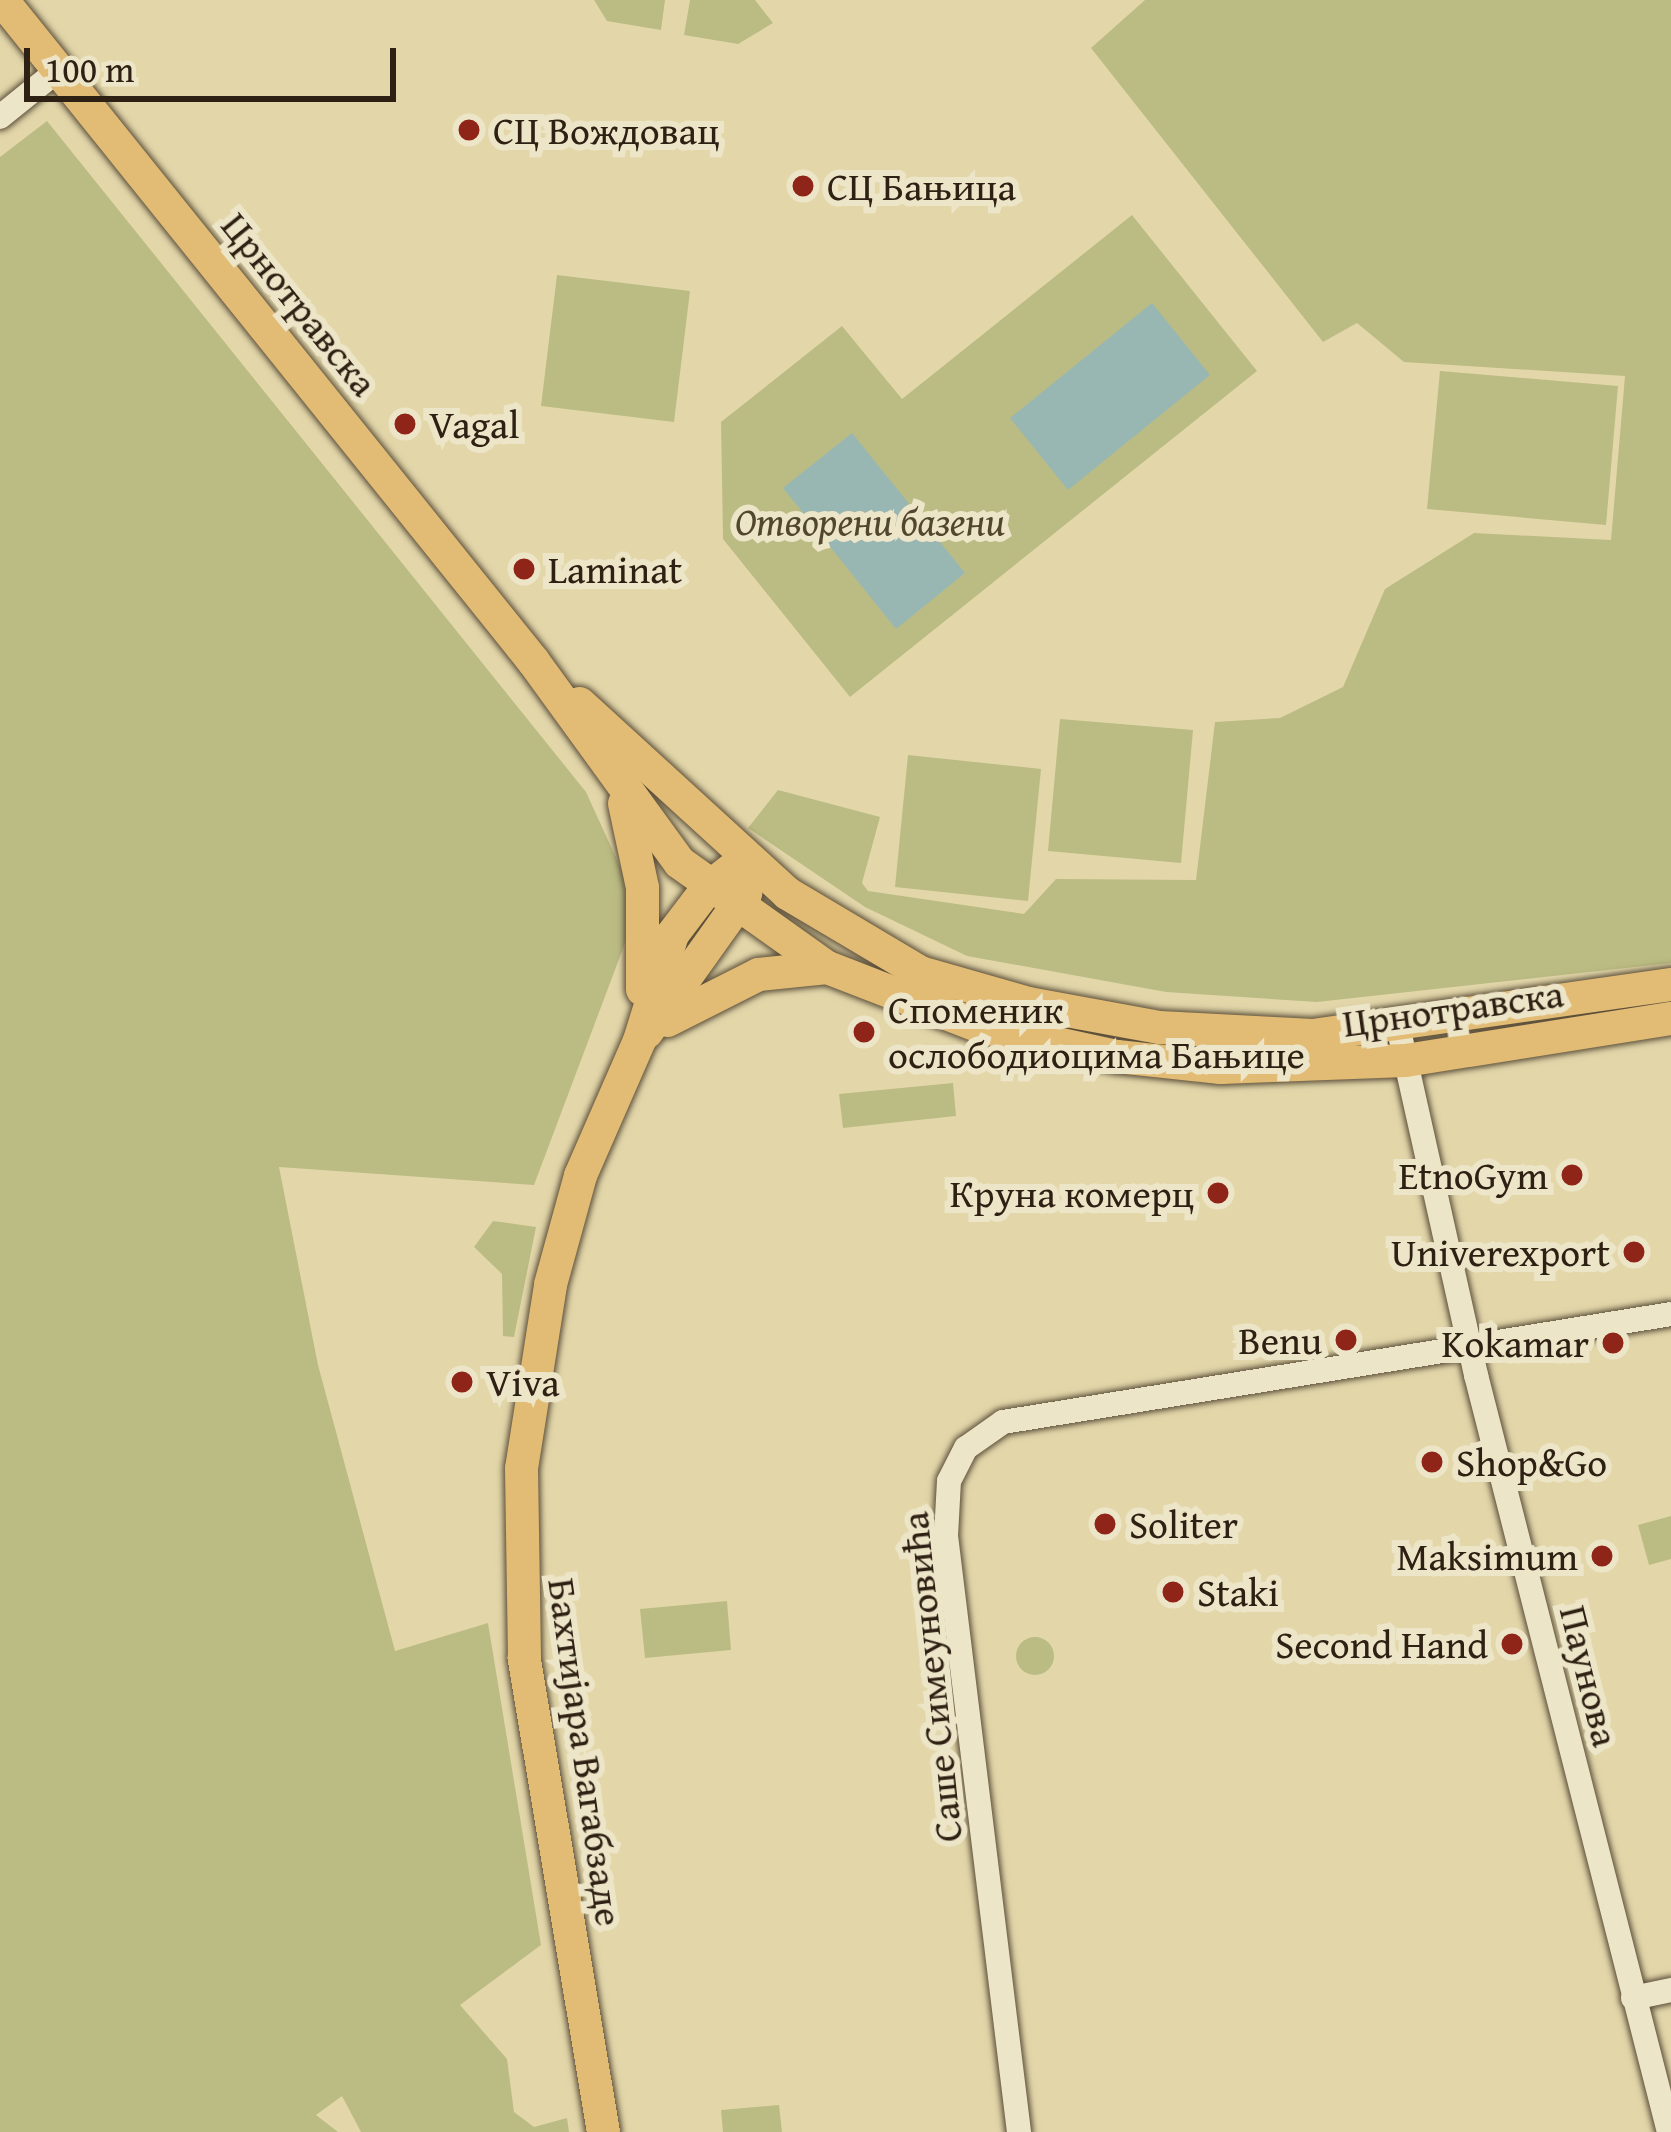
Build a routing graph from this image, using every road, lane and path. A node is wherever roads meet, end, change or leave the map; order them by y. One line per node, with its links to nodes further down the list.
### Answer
1 (2, 0): 2 (main road, Црнотравска)
2 (58, 70): 3 (street); 4 (main road, Црнотравска)
3 (0, 117)
4 (533, 661): 5 (main road, Црнотравска); 6 (main road, Црнотравска)
5 (615, 778): 7 (main road, Црнотравска); 12 (main road)
6 (752, 866): 7 (main road, Бахтијара Вагабзаде); 11 (main road, Црнотравска)
7 (721, 898): 8 (main road, Црнотравска); 12 (main road, Бахтијара Вагабзаде)
8 (827, 967): 12 (main road); 13 (main road, Црнотравска)
9 (1671, 983): 11 (main road, Црнотравска)
10 (1671, 1018): 13 (main road, Црнотравска)
11 (1398, 1026): 13 (street, Паунова)
12 (639, 1040): 18 (main road, Бахтијара Вагабзаде)
13 (1405, 1060): 15 (street, Паунова)
14 (1671, 1314): 15 (street, Саше Симеуновића)
15 (1470, 1346): 17 (street, Паунова); 19 (street, Саше Симеуновића)
16 (1671, 1990): 17 (street)
17 (1633, 1998): 20 (street, Паунова)
18 (603, 2132)
19 (1019, 2132)
20 (1670, 2132)

